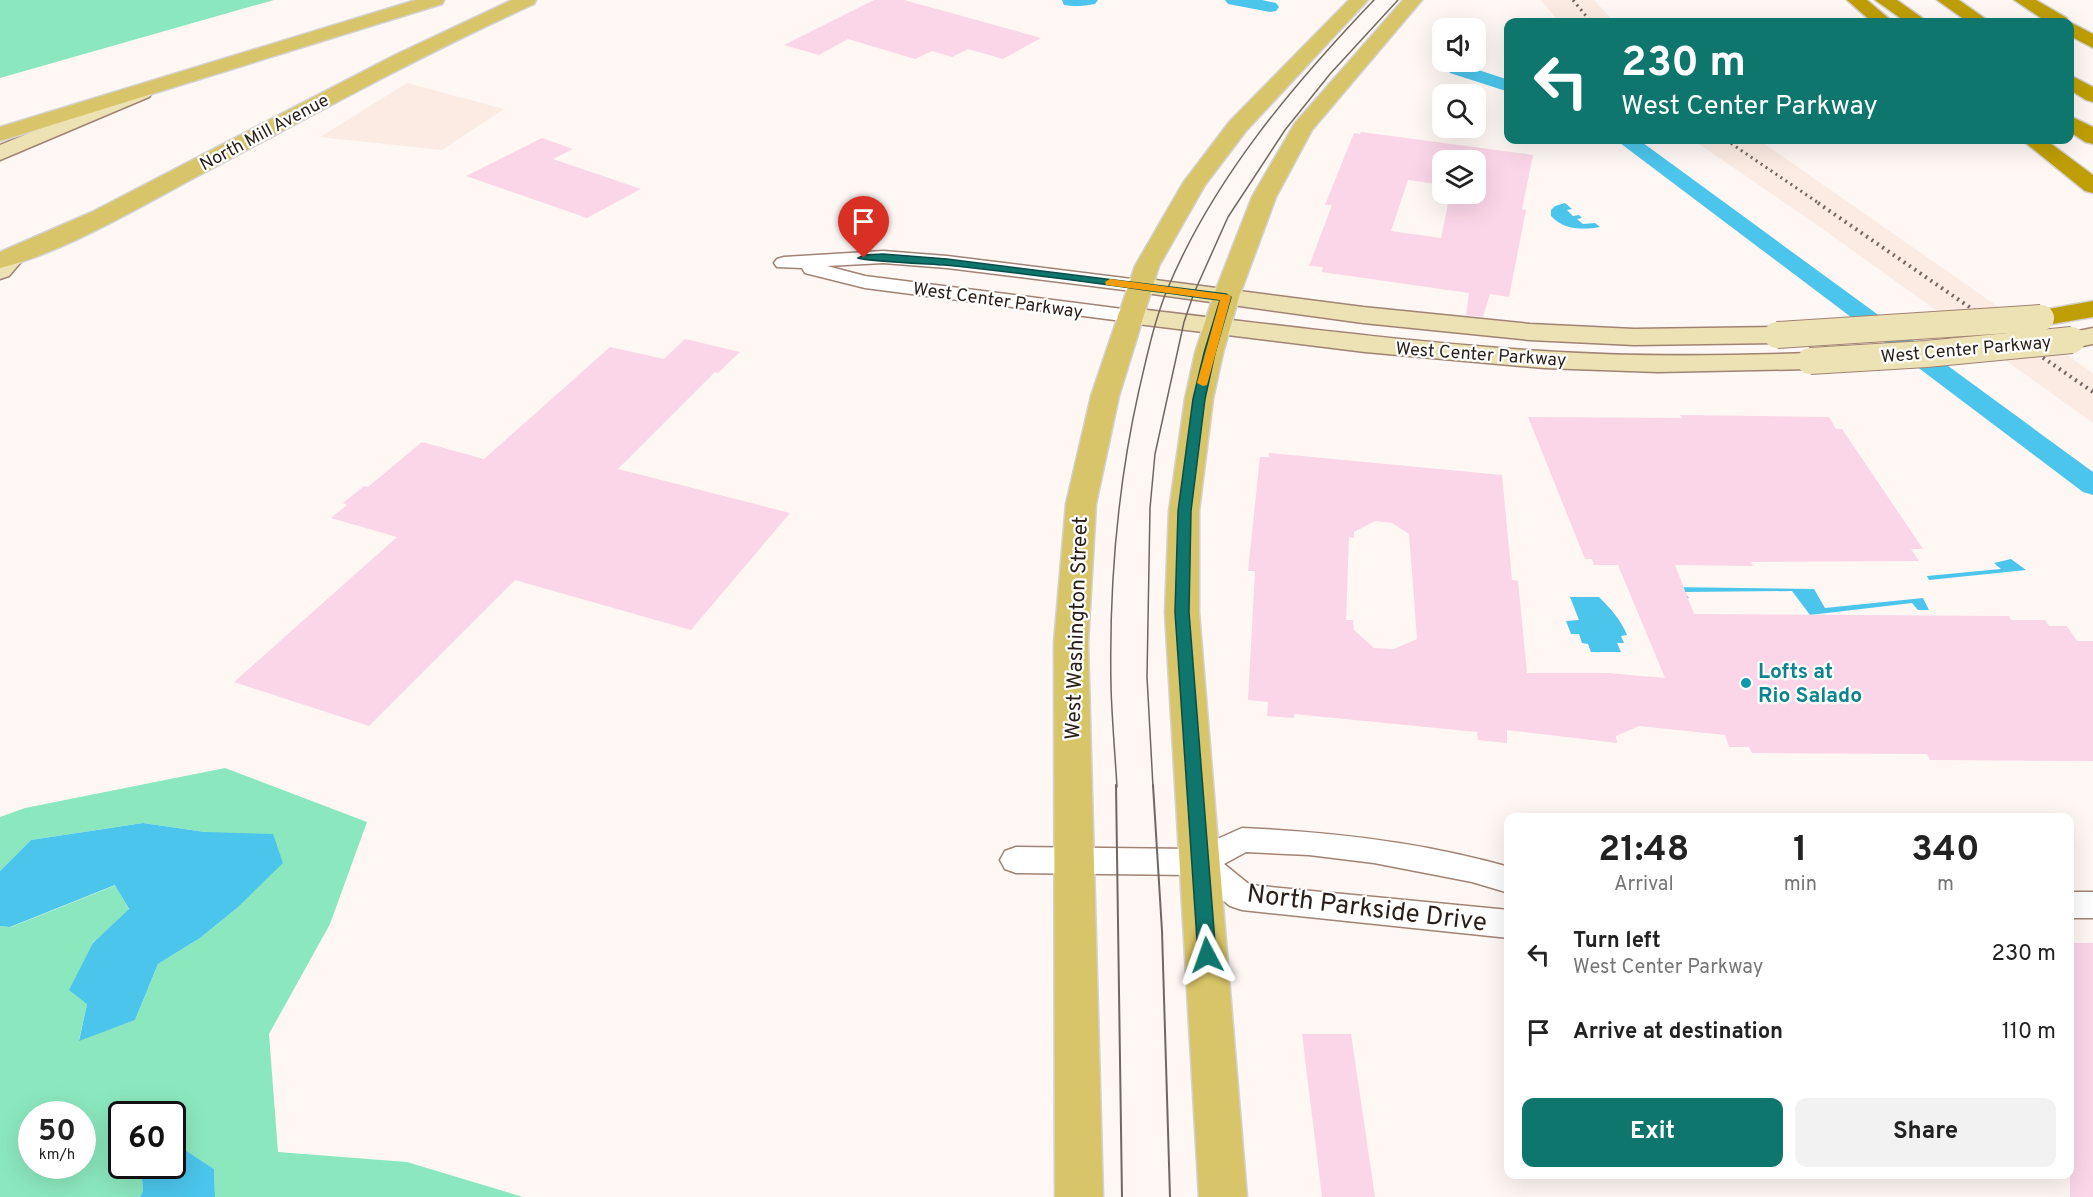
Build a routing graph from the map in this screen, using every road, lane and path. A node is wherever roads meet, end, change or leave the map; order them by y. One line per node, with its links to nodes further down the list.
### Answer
1 (435, 0): 15 (main road)
2 (527, 0): 24 (main road, North Mill Avenue)
3 (1359, 0): 26 (main road, West Washington Street)
4 (1413, 0): 25 (main road)
5 (1856, 0): 9 (highway)
6 (1884, 0): 10 (highway)
7 (1946, 0): 11 (highway)
8 (2024, 0): 12 (highway)
9 (1878, 18)
10 (1912, 18)
11 (1974, 18)
12 (2053, 18)
13 (2074, 30): 14 (highway)
14 (2093, 42)
15 (174, 80): 19 (main road); 22 (street)
16 (2074, 84): 17 (highway)
17 (2093, 96)
18 (2074, 125): 20 (highway)
19 (0, 134)
20 (2093, 137)
21 (2038, 144): 23 (highway)
22 (0, 153)
23 (2093, 186)
24 (4, 263)
25 (1226, 297): 26 (street, West Center Parkway); 28 (street, West Center Parkway, bridge); 30 (main road)
26 (1135, 301): 26 (street, West Center Parkway); 30 (street, West Center Parkway); 33 (main road, West Washington Street)
27 (2093, 309): 28 (highway)
28 (2041, 318): 29 (street, West Center Parkway)
29 (2093, 318)
30 (1217, 326): 31 (street, West Center Parkway, bridge); 34 (main road)
31 (2086, 339)
32 (1016, 860): 33 (street, North Parkside Drive)
33 (1073, 861): 34 (street, North Parkside Drive); 39 (main road, West Washington Street)
34 (1199, 862): 35 (street, North Parkside Drive); 38 (street, North Parkside Drive); 40 (main road)
35 (1504, 879)
36 (2074, 905): 37 (street)
37 (2093, 905)
38 (1504, 923)
39 (1079, 1197)
40 (1223, 1197)

